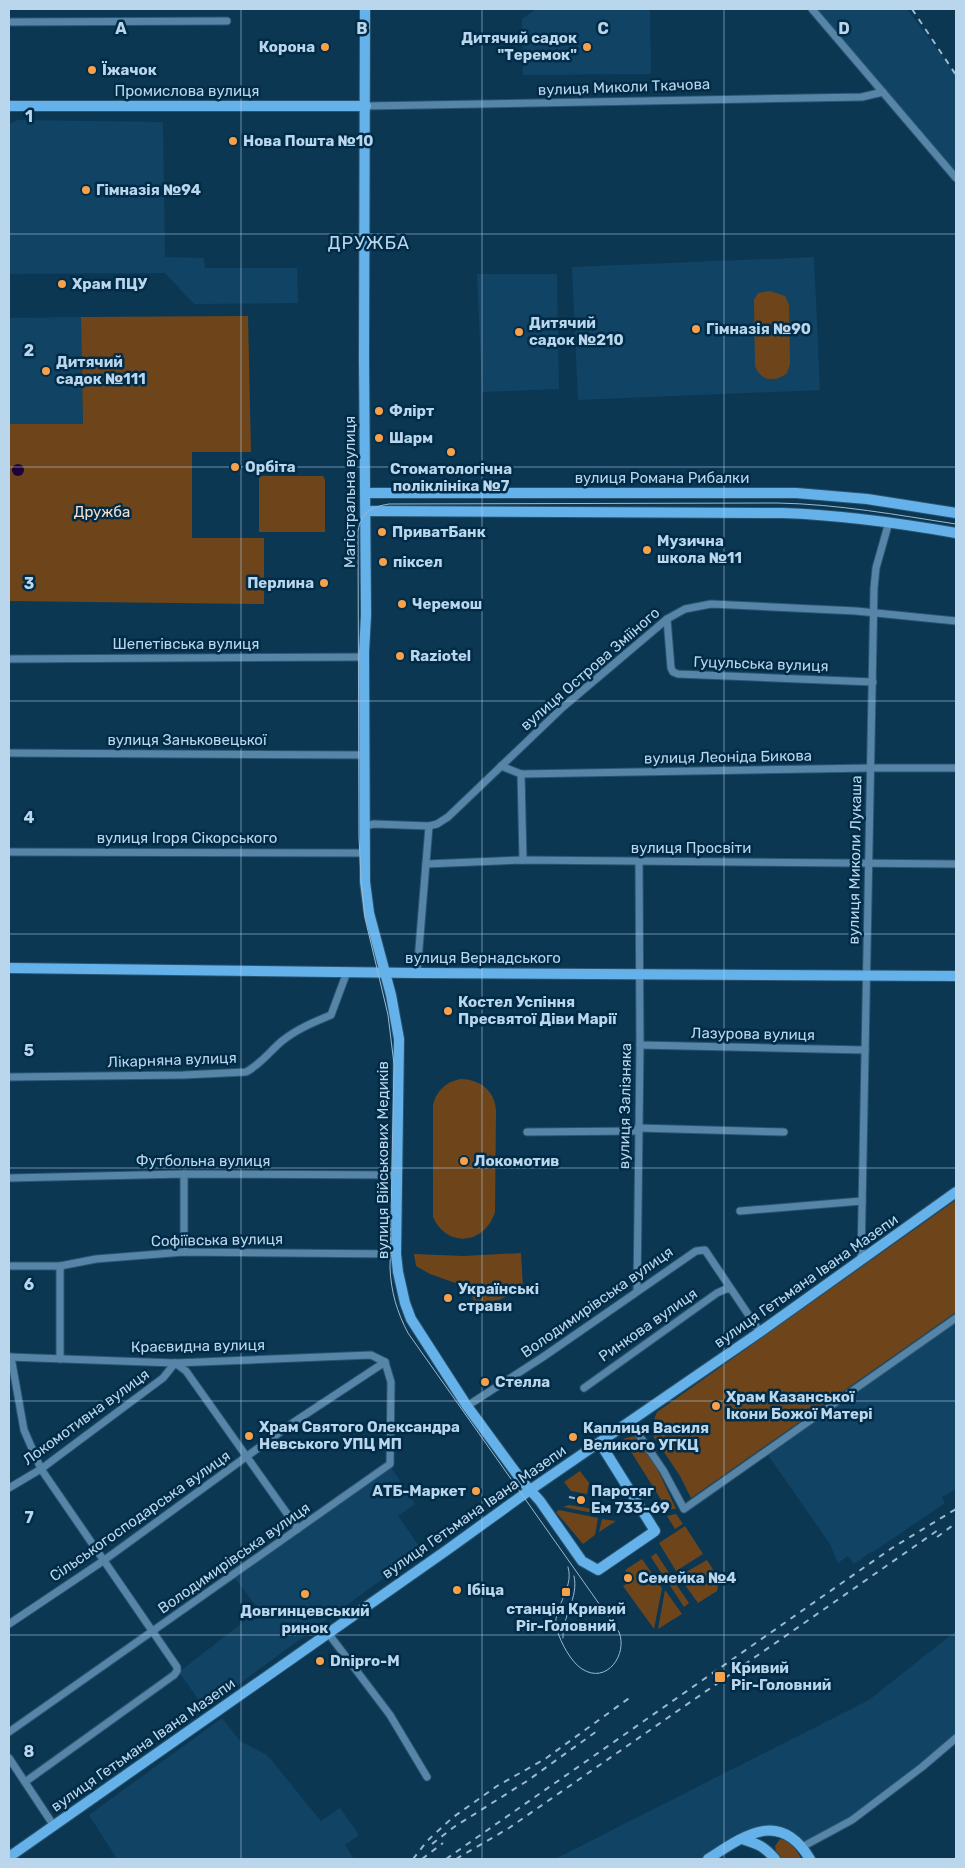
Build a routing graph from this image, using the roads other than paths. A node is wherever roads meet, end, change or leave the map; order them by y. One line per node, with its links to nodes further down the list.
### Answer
1 (366, 9): 7 (main road, Магістральна вулиця)
2 (812, 9): 5 (street)
3 (227, 21): 4 (street)
4 (9, 22)
5 (883, 92): 7 (street, вулиця Миколи Ткачова); 8 (street)
6 (9, 106): 7 (main road, Промислова вулиця)
7 (366, 106): 9 (main road, Магістральна вулиця)
8 (956, 178)
9 (366, 493): 10 (main road, Магістральна вулиця); 11 (main road, вулиця Романа Рибалки)
10 (366, 510): 12 (main road); 17 (main road, Магістральна вулиця)
11 (956, 513)
12 (889, 522): 13 (main road); 14 (street, вулиця Миколи Лукаша)
13 (956, 533)
14 (874, 612): 15 (street, вулиця Острова Зміїного); 16 (street, вулиця Острова Зміїного); 19 (street, вулиця Миколи Лукаша)
15 (667, 619): 19 (street, Гуцульська вулиця); 22 (street, вулиця Острова Зміїного)
16 (956, 621)
17 (364, 657): 18 (street, Шепетівська вулиця); 21 (main road, Магістральна вулиця)
18 (9, 659)
19 (873, 682): 23 (street, вулиця Миколи Лукаша)
20 (9, 753): 21 (street, вулиця Заньковецької)
21 (364, 755): 26 (main road, Магістральна вулиця)
22 (501, 766): 25 (street, вулиця Леоніда Бикова); 27 (street, вулиця Острова Зміїного)
23 (871, 768): 24 (street, вулиця Леоніда Бикова); 25 (street, вулиця Леоніда Бикова); 32 (street, вулиця Миколи Лукаша)
24 (956, 768)
25 (521, 774): 30 (street)
26 (365, 826): 27 (street); 29 (main road, Магістральна вулиця)
27 (429, 826): 33 (street)
28 (9, 852): 29 (street, вулиця Ігоря Сікорського)
29 (365, 852): 37 (main road, Магістральна вулиця)
30 (523, 860): 31 (street, вулиця Просвіти); 33 (street, вулиця Просвіти)
31 (639, 862): 32 (street, вулиця Просвіти); 39 (street, вулиця Залізняка)
32 (869, 863): 34 (street, вулиця Просвіти); 40 (street, вулиця Миколи Лукаша)
33 (426, 864): 38 (street)
34 (956, 864)
35 (9, 968): 36 (main road, вулиця Вернадського)
36 (347, 972): 37 (main road, вулиця Вернадського); 44 (street, Лікарняна вулиця)
37 (386, 972): 38 (main road, вулиця Вернадського); 49 (main road, вулиця Військових Медиків)
38 (417, 973): 39 (main road, вулиця Вернадського)
39 (640, 974): 40 (main road, вулиця Вернадського); 42 (street, вулиця Залізняка)
40 (867, 975): 41 (main road, вулиця Вернадського); 43 (street, вулиця Миколи Лукаша)
41 (956, 976)
42 (640, 1045): 43 (street, Лазурова вулиця); 45 (street, вулиця Залізняка)
43 (865, 1050): 52 (street, вулиця Миколи Лукаша)
44 (9, 1077)
45 (638, 1130): 46 (street); 47 (street); 60 (street, вулиця Залізняка)
46 (527, 1132)
47 (784, 1132)
48 (184, 1174): 49 (street, Футбольна вулиця); 50 (street, Футбольна вулиця); 54 (street)
49 (397, 1175): 55 (main road, вулиця Військових Медиків)
50 (9, 1178)
51 (956, 1192): 56 (main road, вулиця Гетьмана Івана Мазепи)
52 (862, 1201): 53 (street); 56 (street, вулиця Миколи Лукаша)
53 (740, 1211)
54 (184, 1252): 55 (street, Софіївська вулиця); 58 (street, Софіївська вулиця)
55 (396, 1254): 68 (main road, вулиця Військових Медиків)
56 (861, 1260): 62 (main road, вулиця Гетьмана Івана Мазепи)
57 (9, 1266): 58 (street, Софіївська вулиця)
58 (60, 1266): 64 (street)
59 (730, 1289): 60 (street, Володимирівська вулиця); 62 (street); 67 (street, Ринкова вулиця)
60 (637, 1291): 68 (street, Володимирівська вулиця)
61 (956, 1318): 69 (street)
62 (760, 1332): 69 (main road, вулиця Гетьмана Івана Мазепи)
63 (10, 1357): 64 (street, Краєвидна вулиця); 72 (street)
64 (60, 1360): 66 (street, Краєвидна вулиця)
65 (385, 1362): 66 (street, Краєвидна вулиця); 71 (street, Сільськогосподарська вулиця); 75 (street, Володимирівська вулиця)
66 (175, 1363): 71 (street); 72 (street, Локомотивна вулиця)
67 (584, 1388)
68 (467, 1406): 74 (main road, вулиця Військових Медиків)
69 (630, 1422): 70 (main road, вулиця Гетьмана Івана Мазепи)
70 (600, 1442): 74 (main road, вулиця Гетьмана Івана Мазепи); 74 (main road)
71 (246, 1458): 75 (street); 76 (street, Сільськогосподарська вулиця)
72 (41, 1469): 73 (street, Локомотивна вулиця); 76 (street)
73 (9, 1488)
74 (530, 1490): 79 (main road, вулиця Гетьмана Івана Мазепи)
75 (298, 1530): 78 (street, Володимирівська вулиця)
76 (103, 1561): 77 (street, Сільськогосподарська вулиця); 78 (street)
77 (9, 1624)
78 (153, 1632): 80 (street, Володимирівська вулиця); 84 (street)
79 (328, 1633): 83 (street); 85 (main road, вулиця Гетьмана Івана Мазепи)
80 (9, 1732)
81 (956, 1738): 87 (street)
82 (9, 1758): 84 (street)
83 (427, 1777)
84 (25, 1782): 85 (street)
85 (54, 1826): 88 (main road, вулиця Гетьмана Івана Мазепи)
86 (742, 1839): 87 (main road); 89 (main road); 90 (main road)
87 (802, 1847): 91 (main road)
88 (9, 1857)
89 (708, 1859)
90 (775, 1859)
91 (810, 1859)

